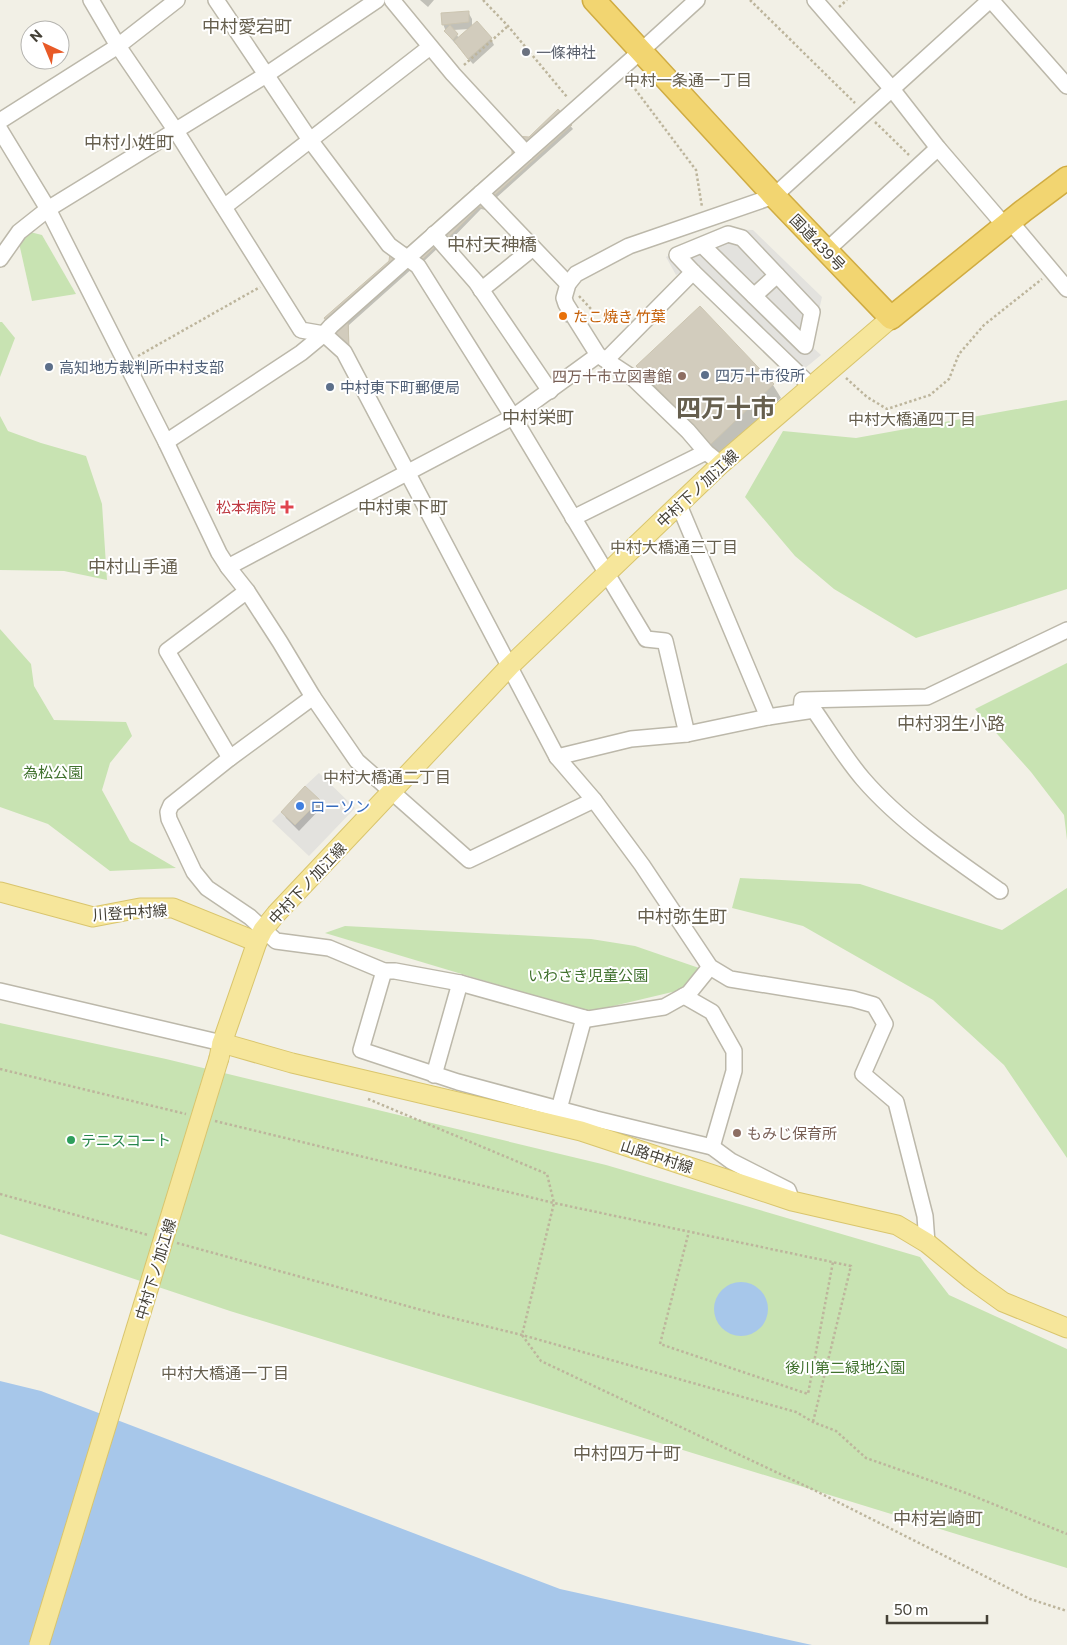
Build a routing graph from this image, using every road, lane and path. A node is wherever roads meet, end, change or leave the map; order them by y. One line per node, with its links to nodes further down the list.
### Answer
1 (91, 0): 13 (street)
2 (177, 0): 13 (street)
3 (216, 0): 17 (street)
4 (377, 0): 17 (street)
5 (392, 0): 14 (street)
6 (483, 0): 12 (path)
7 (594, 0): 15 (highway, 国道439号)
8 (697, 0): 15 (street)
9 (750, 0): 22 (path)
10 (815, 0): 20 (street)
11 (990, 0): 19 (street); 20 (street)
12 (508, 26): 18 (path); 21 (path)
13 (118, 46): 23 (street); 25 (street)
14 (430, 47): 18 (street); 26 (street)
15 (641, 51): 16 (street); 32 (highway, 国道439号)
16 (620, 70): 21 (street); 35 (path)
17 (266, 74): 25 (street); 26 (street)
18 (453, 74): 28 (street)
19 (1067, 86)
20 (892, 89): 22 (street); 27 (street)
21 (576, 108): 28 (street)
22 (865, 113): 29 (path); 32 (street)
23 (0, 121)
24 (0, 130): 34 (street)
25 (176, 130): 33 (street); 34 (street)
26 (310, 140): 33 (street); 41 (street)
27 (938, 148): 29 (street); 36 (street)
28 (526, 153): 31 (street)
29 (919, 165): 40 (street)
30 (1067, 178): 36 (highway)
31 (481, 193): 37 (street); 39 (street)
32 (774, 196): 35 (street); 40 (highway, 国道439号)
33 (224, 207): 46 (street)
34 (48, 209): 42 (street); 54 (street)
35 (705, 220): 47 (street)
36 (1008, 224): 43 (street); 51 (highway)
37 (438, 240): 41 (street); 49 (street)
38 (702, 245): 44 (street); 45 (street); 50 (street)
39 (533, 248): 47 (street); 49 (street)
40 (826, 250): 51 (highway, 国道439号)
41 (407, 258): 52 (street); 58 (street)
42 (0, 259)
43 (1052, 271): 48 (street); 55 (path)
44 (693, 272): 53 (street); 56 (street)
45 (777, 275): 50 (street); 50 (street)
46 (271, 281): 52 (street); 54 (path)
47 (568, 284): 53 (street)
48 (1067, 289)
49 (481, 290): 57 (street)
50 (754, 296)
51 (891, 318): 55 (main road, 中村下ノ加江線)
52 (324, 334): 59 (street); 62 (street)
53 (602, 358): 57 (street); 60 (street)
54 (126, 363): 59 (street)
55 (834, 366): 56 (main road, 中村下ノ加江線)
56 (811, 386): 61 (main road, 中村下ノ加江線)
57 (550, 391): 58 (street)
58 (512, 417): 62 (street); 64 (street)
59 (166, 442): 65 (street)
60 (706, 452): 61 (street); 64 (street)
61 (721, 464): 63 (main road, 中村下ノ加江線)
62 (408, 473): 65 (street); 69 (street)
63 (679, 505): 66 (main road, 中村下ノ加江線); 72 (street)
64 (573, 518): 66 (street)
65 (228, 567): 67 (street)
66 (606, 574): 69 (main road, 中村下ノ加江線); 73 (street)
67 (247, 592): 70 (street); 75 (street)
68 (1067, 630): 71 (street)
69 (510, 666): 74 (street); 76 (main road, 中村下ノ加江線)
70 (313, 697): 75 (street); 76 (street)
71 (801, 711): 72 (street); 78 (street)
72 (768, 717): 73 (street)
73 (687, 734): 74 (street)
74 (557, 757): 77 (street)
75 (230, 758): 80 (street)
76 (392, 792): 77 (street); 80 (main road, 中村下ノ加江線)
77 (594, 800): 81 (street)
78 (1000, 891)
79 (0, 892): 80 (main road, 川登中村線)
80 (260, 936): 82 (street); 87 (main road, 中村下ノ加江線)
81 (710, 967): 85 (street); 101 (street)
82 (384, 971): 83 (street); 89 (street)
83 (460, 983): 86 (street); 89 (street)
84 (0, 991): 87 (street)
85 (684, 996): 86 (street); 94 (street)
86 (584, 1018): 91 (street)
87 (221, 1050): 96 (main road, 山路中村線); 108 (main road, 中村下ノ加江線, bridge)
88 (0, 1068): 92 (path)
89 (434, 1074): 91 (street)
90 (364, 1097): 97 (path)
91 (559, 1109): 94 (street)
92 (191, 1115)
93 (210, 1120): 97 (path)
94 (712, 1147): 96 (street)
95 (0, 1194): 99 (path)
96 (792, 1200): 101 (main road, 山路中村線)
97 (554, 1203): 102 (path); 104 (path)
98 (688, 1235): 102 (path)
99 (152, 1236)
100 (171, 1241): 104 (path)
101 (926, 1243): 103 (main road, 山路中村線)
102 (833, 1262): 105 (path)
103 (1067, 1328)
104 (522, 1335): 105 (path); 107 (path)
105 (813, 1422): 106 (path)
106 (1067, 1534)
107 (1067, 1611)
108 (39, 1645)

